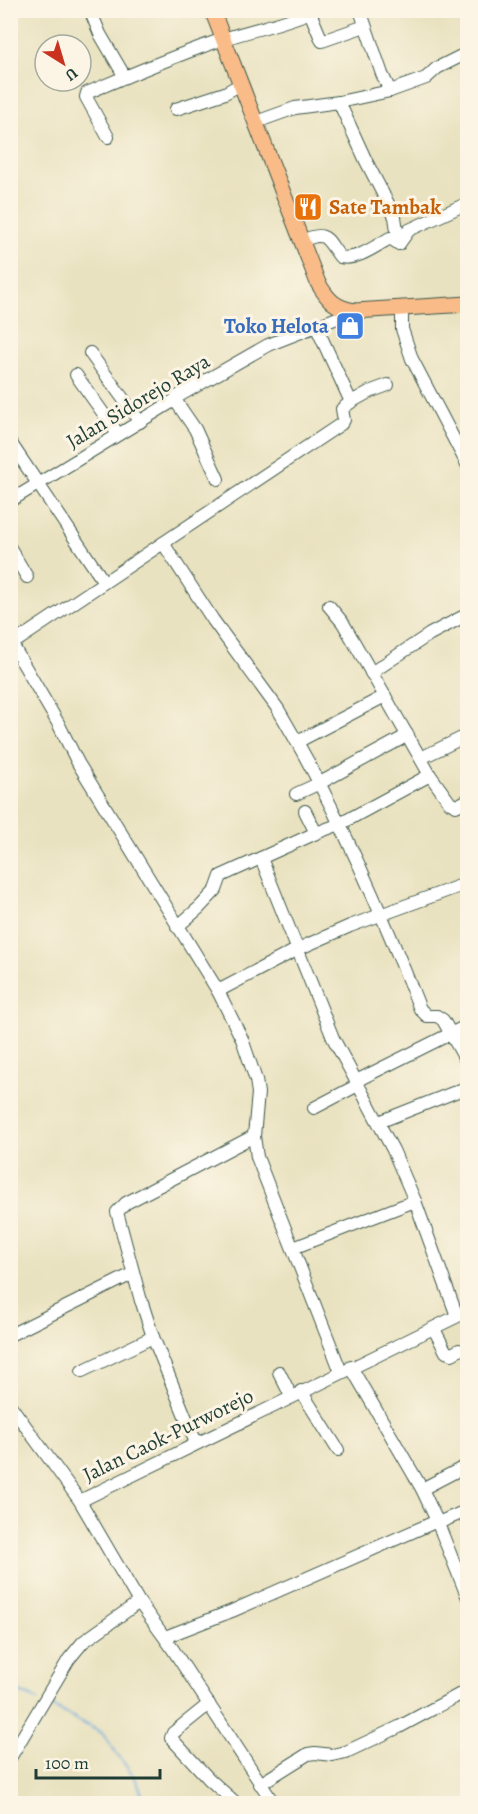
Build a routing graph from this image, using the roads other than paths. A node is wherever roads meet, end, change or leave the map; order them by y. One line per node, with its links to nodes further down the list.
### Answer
1 (90, 10): 8 (street)
2 (212, 10): 6 (main road)
3 (360, 10): 5 (street)
4 (311, 11): 5 (street); 6 (street)
5 (365, 26): 10 (street)
6 (223, 39): 8 (street); 9 (main road)
7 (468, 51): 10 (street)
8 (125, 77): 14 (street)
9 (241, 84): 12 (street); 13 (main road)
10 (390, 91): 11 (street)
11 (339, 102): 13 (street); 17 (street)
12 (176, 109)
13 (256, 122): 16 (main road)
14 (108, 137)
15 (468, 203): 17 (street)
16 (301, 241): 17 (street); 20 (main road)
17 (399, 244)
18 (468, 304): 19 (main road)
19 (402, 308): 20 (main road); 30 (street)
20 (355, 311): 21 (street, Jalan Sidorejo Raya)
21 (316, 326): 25 (street, Jalan Sidorejo Raya); 26 (street)
22 (90, 353): 27 (street)
23 (76, 375): 28 (street)
24 (388, 385): 26 (street)
25 (175, 400): 27 (street, Jalan Sidorejo Raya); 31 (street)
26 (351, 402): 34 (street)
27 (140, 422): 28 (street, Jalan Sidorejo Raya)
28 (118, 434): 32 (street, Jalan Sidorejo Raya)
29 (10, 442): 32 (street)
30 (468, 466)
31 (218, 478)
32 (37, 485): 33 (street, Jalan Sidorejo Raya); 37 (street)
33 (10, 501)
34 (163, 543): 37 (street); 45 (street)
35 (10, 548): 36 (street)
36 (27, 577)
37 (104, 582): 40 (street)
38 (329, 606): 41 (street)
39 (468, 614): 41 (street)
40 (11, 643): 57 (street)
41 (371, 673): 42 (street)
42 (385, 696): 43 (street); 45 (street)
43 (408, 735): 46 (street); 48 (street)
44 (468, 735): 46 (street)
45 (297, 742): 48 (street)
46 (421, 758): 47 (street)
47 (430, 775): 50 (street); 52 (street)
48 (320, 783): 49 (street); 52 (street)
49 (296, 794)
50 (468, 800)
51 (305, 811): 53 (street)
52 (340, 824): 53 (street); 56 (street)
53 (316, 833): 54 (street)
54 (261, 858): 57 (street); 58 (street)
55 (468, 883): 56 (street)
56 (380, 915): 58 (street); 61 (street)
57 (177, 927): 59 (street)
58 (298, 949): 59 (street); 63 (street)
59 (218, 992): 67 (street)
60 (468, 1025): 61 (street)
61 (451, 1035): 62 (street); 63 (street)
62 (468, 1064)
63 (357, 1083): 65 (street); 66 (street)
64 (468, 1087): 66 (street)
65 (314, 1108)
66 (379, 1122): 68 (street)
67 (254, 1137): 69 (street); 70 (street)
68 (415, 1201): 69 (street); 71 (street)
69 (293, 1248): 76 (street)
70 (132, 1274): 73 (street); 74 (street)
71 (462, 1314): 72 (street, Jalan Caok-Purworejo)
72 (434, 1329): 75 (street); 76 (street, Jalan Caok-Purworejo)
73 (10, 1335)
74 (153, 1337): 77 (street); 81 (street)
75 (459, 1350)
76 (346, 1370): 79 (street, Jalan Caok-Purworejo); 84 (street)
77 (82, 1371)
78 (279, 1372): 79 (street)
79 (296, 1394): 81 (street, Jalan Caok-Purworejo); 82 (street)
80 (10, 1405): 85 (street)
81 (196, 1443): 85 (street, Jalan Caok-Purworejo)
82 (338, 1450)
83 (468, 1465): 84 (street)
84 (422, 1489): 87 (street)
85 (80, 1501): 89 (street, Jalan Caok-Purworejo)
86 (468, 1510): 87 (street)
87 (438, 1522): 88 (street); 90 (street)
88 (468, 1598)
89 (139, 1602): 90 (street, Jalan Caok-Purworejo); 93 (street)
90 (165, 1637): 92 (street, Jalan Caok-Purworejo)
91 (468, 1690): 94 (street)
92 (209, 1704): 94 (street, Jalan Caok-Purworejo); 95 (street)
93 (10, 1758)
94 (265, 1796)
95 (237, 1803)

